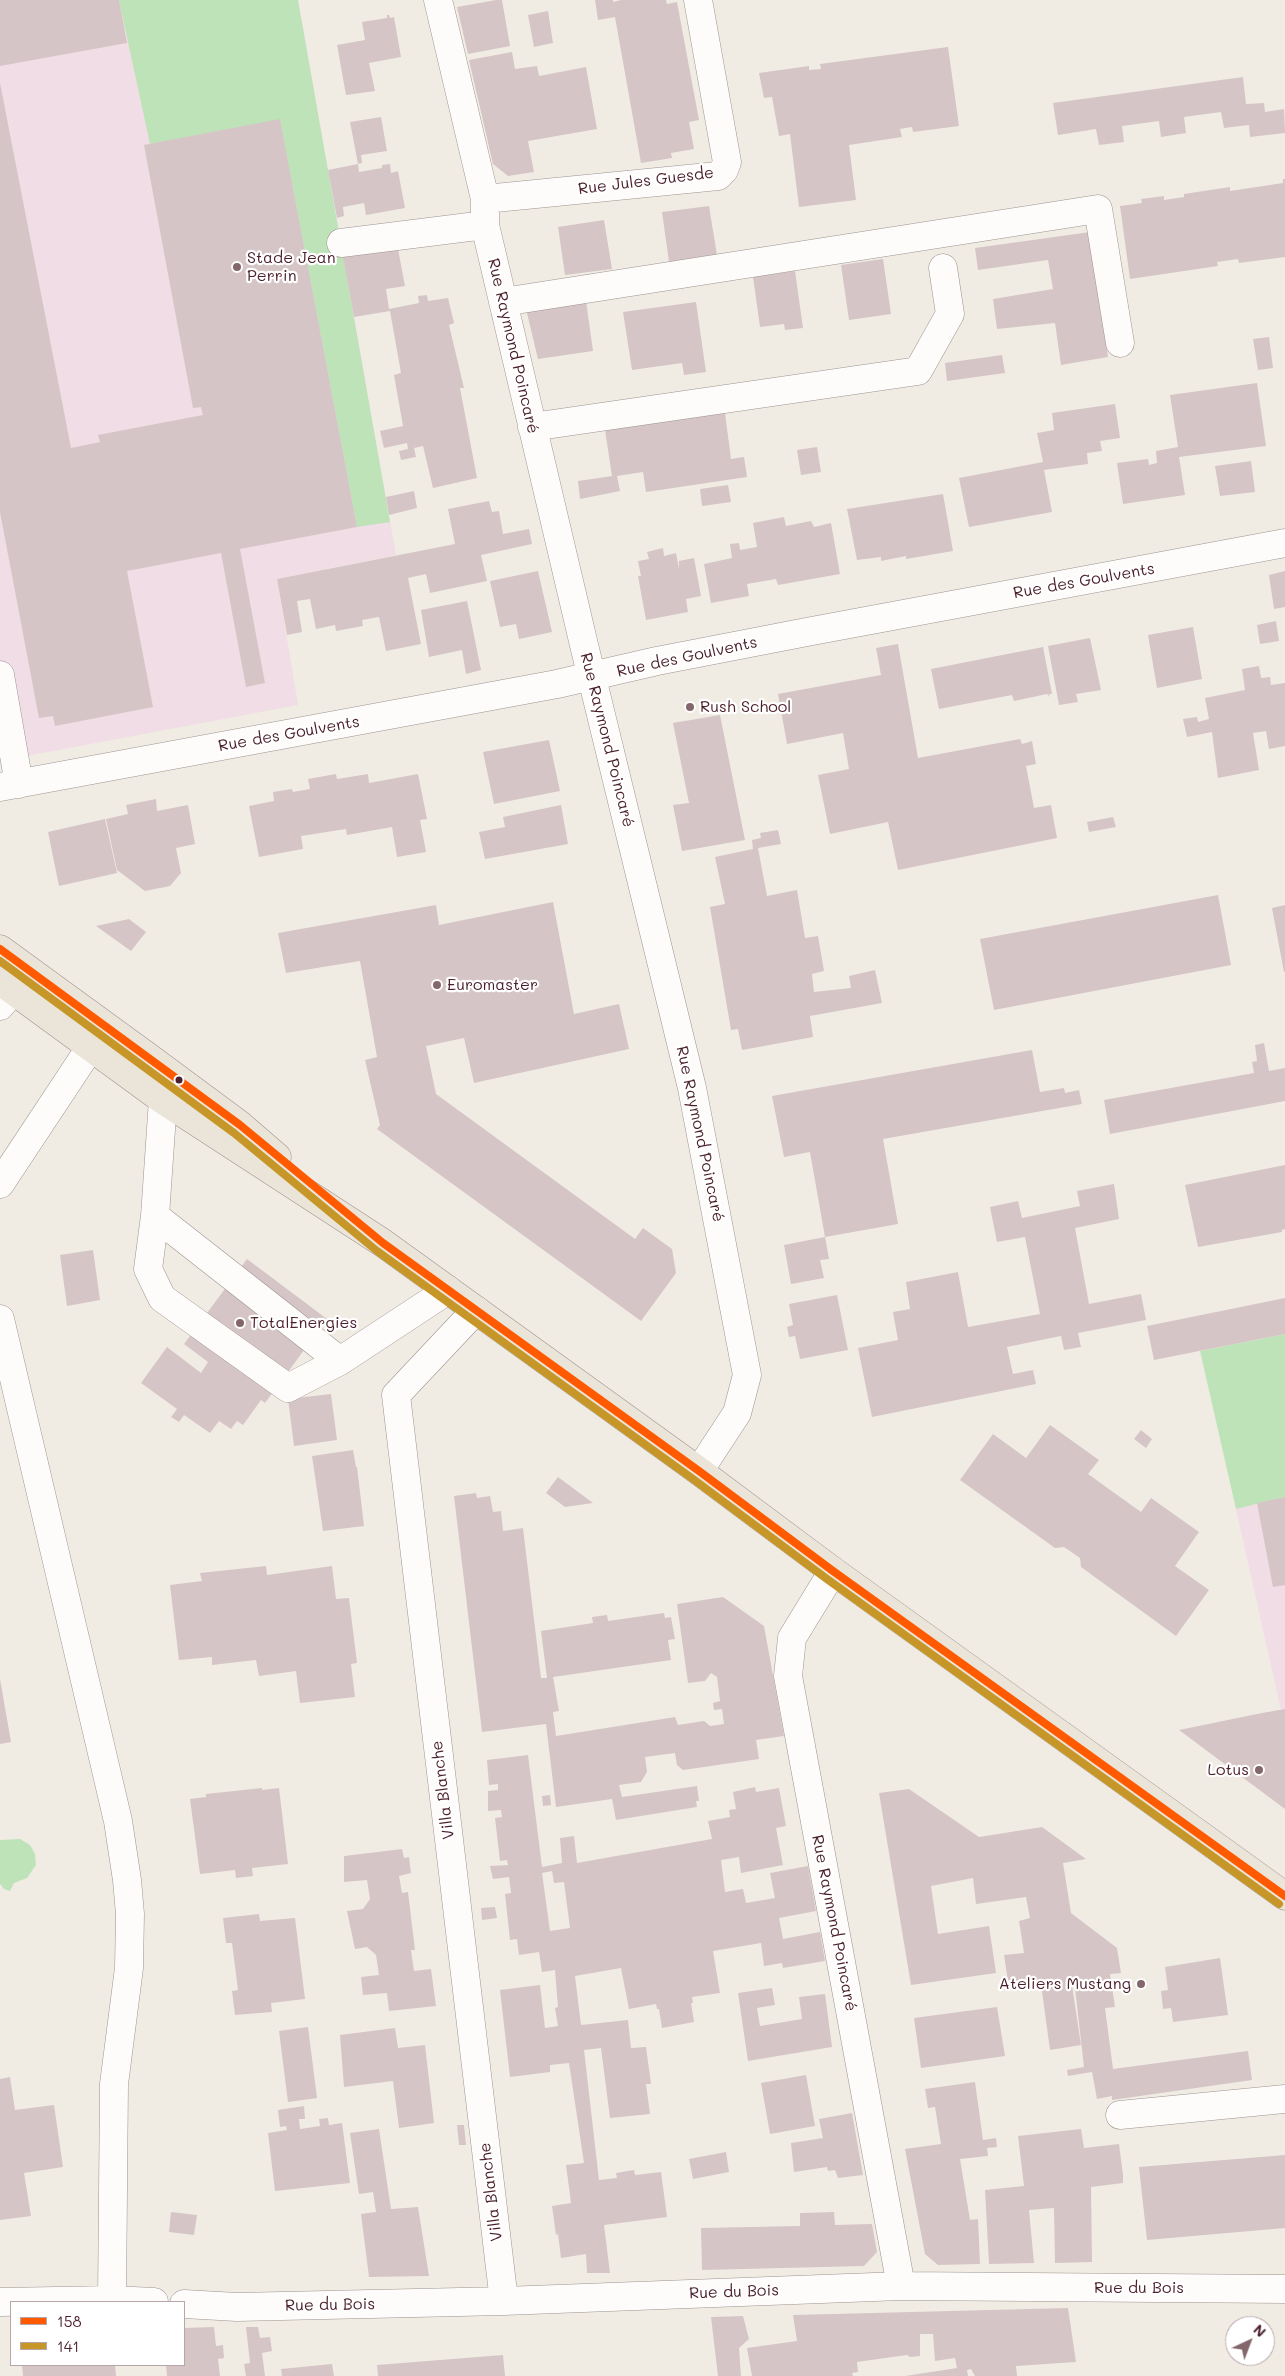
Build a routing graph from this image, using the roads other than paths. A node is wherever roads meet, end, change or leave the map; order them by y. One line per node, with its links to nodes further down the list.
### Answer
1 (438, 0): 3 (street, Rue Raymond Poincaré)
2 (698, 0): 3 (street, Rue Jules Guesde)
3 (485, 212): 4 (street); 6 (street, Rue Raymond Poincaré)
4 (341, 243)
5 (942, 268): 8 (street)
6 (503, 302): 7 (street); 8 (street, Rue Raymond Poincaré)
7 (1120, 343)
8 (532, 427): 11 (street, Rue Raymond Poincaré)
9 (1285, 543): 11 (street, Rue des Goulvents)
10 (0, 675): 12 (street)
11 (592, 677): 12 (street, Rue des Goulvents); 24 (street, Rue Raymond Poincaré)
12 (9, 786)
13 (0, 949): 19 (main road)
14 (4, 993): 15 (main road)
15 (90, 1048): 16 (main road); 17 (street)
16 (163, 1100): 18 (street); 19 (main road)
17 (0, 1184)
18 (155, 1216): 23 (street); 23 (street)
19 (383, 1243): 20 (main road)
20 (448, 1290): 21 (main road); 23 (street)
21 (476, 1310): 24 (main road); 34 (street, Villa Blanche)
22 (0, 1319): 31 (street)
23 (340, 1361)
24 (699, 1471): 25 (main road)
25 (833, 1571): 26 (main road); 29 (street, Rue Raymond Poincaré)
26 (1285, 1896)
27 (1285, 2099): 28 (street)
28 (1120, 2115)
29 (902, 2286): 30 (street, Rue du Bois); 34 (street, Rue du Bois)
30 (1285, 2289)
31 (112, 2300): 32 (street); 33 (street)
32 (56, 2301)
33 (133, 2301)
34 (504, 2301): 35 (street, Rue du Bois)
35 (185, 2304)

